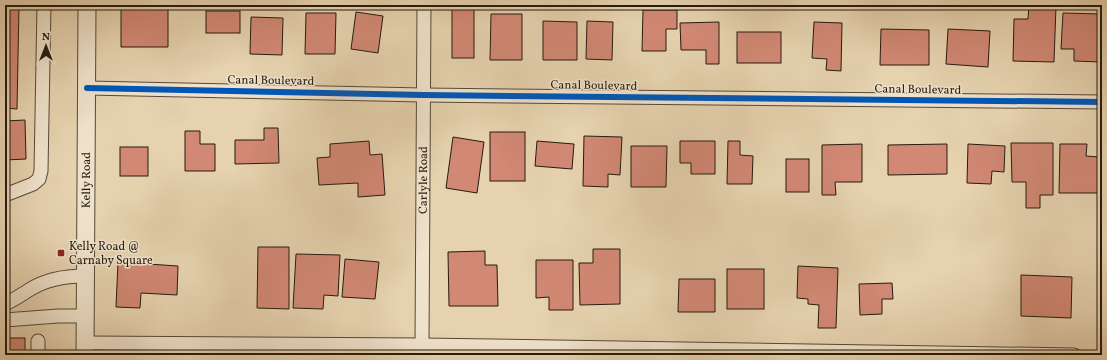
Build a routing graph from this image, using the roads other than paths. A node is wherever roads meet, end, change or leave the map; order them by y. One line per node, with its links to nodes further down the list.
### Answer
1 (44, 5): 7 (street)
2 (88, 5): 4 (street, Kelly Road)
3 (424, 5): 5 (street, Carlyle Road)
4 (87, 88): 5 (street, Canal Boulevard); 8 (street, Kelly Road)
5 (423, 95): 6 (street, Canal Boulevard); 14 (street, Carlyle Road)
6 (1102, 102)
7 (5, 195)
8 (85, 276): 9 (street); 10 (street, Kelly Road)
9 (5, 304)
10 (85, 316): 11 (street); 13 (street, Kelly Road)
11 (5, 320)
12 (38, 341): 16 (street)
13 (85, 349): 14 (street)
14 (422, 350): 15 (street)
15 (1019, 354): 17 (street)
16 (38, 355)
17 (1074, 355)

